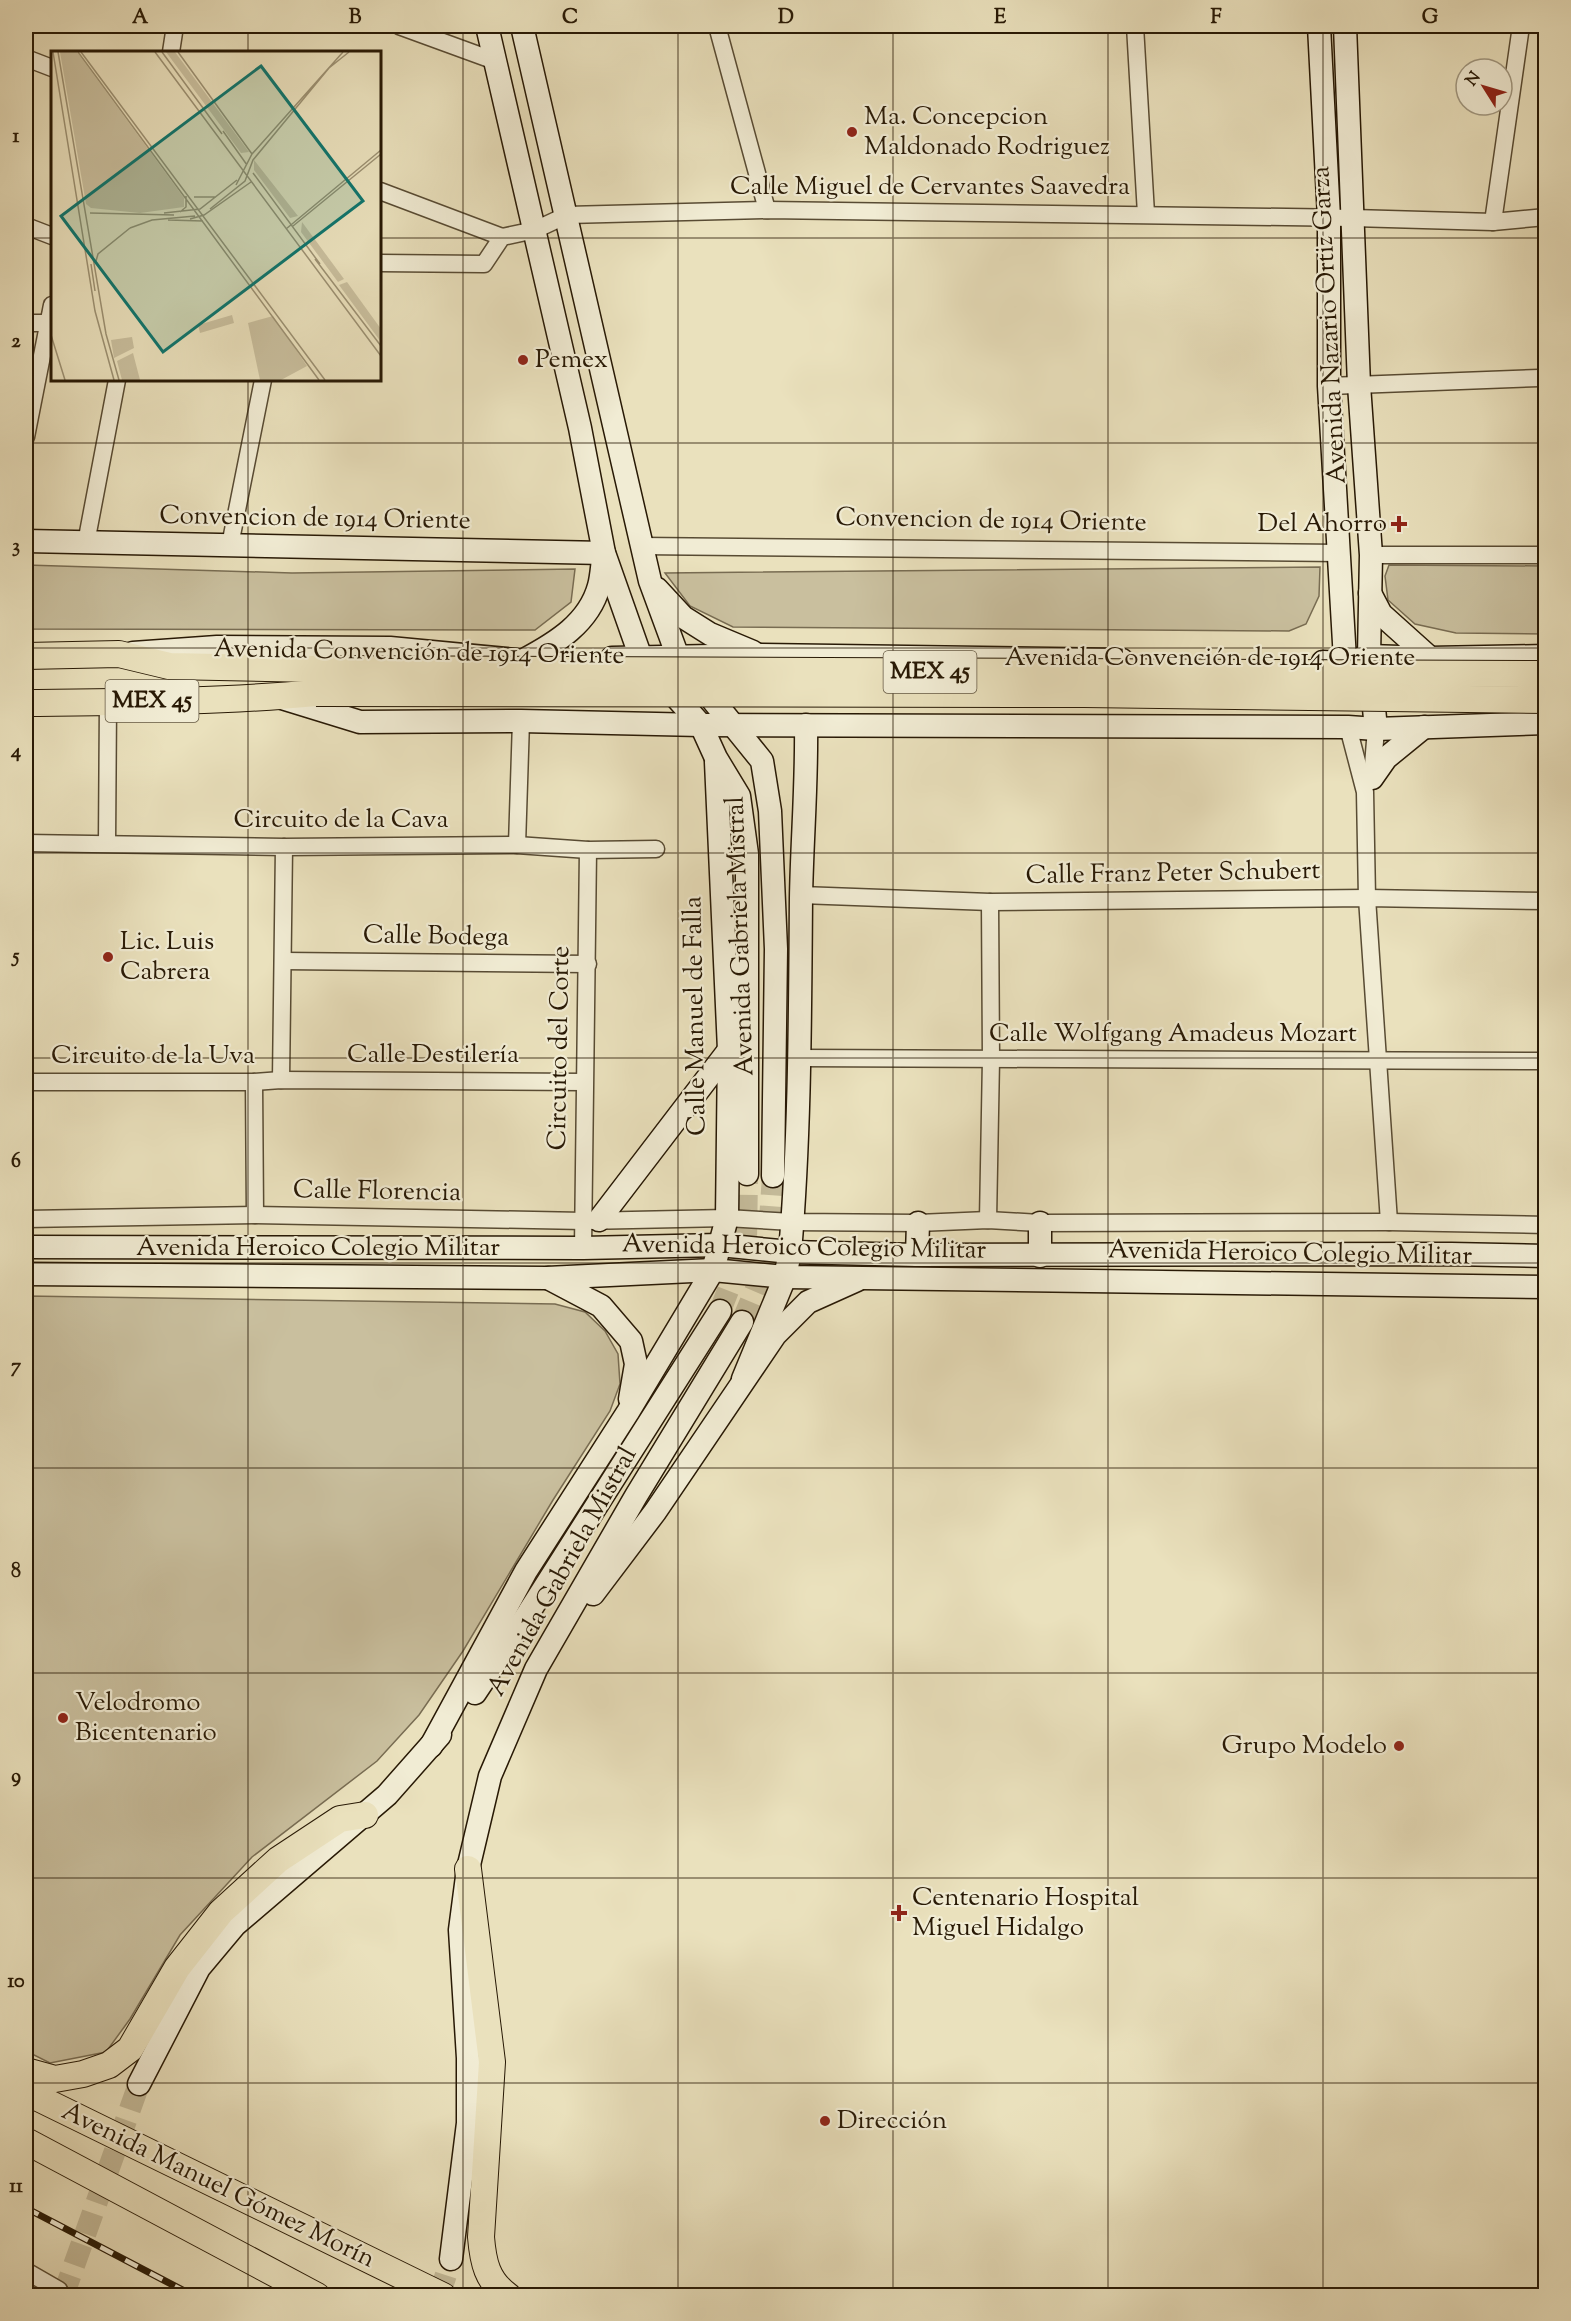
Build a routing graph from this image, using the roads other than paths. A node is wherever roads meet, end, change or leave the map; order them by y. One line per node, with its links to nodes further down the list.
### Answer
1 (175, 26): 10 (street)
2 (399, 26): 12 (street)
3 (487, 26): 12 (street, Avenida Gabriela Mistral)
4 (522, 26): 17 (street, Avenida Gabriela Mistral)
5 (717, 26): 15 (street)
6 (1135, 26): 16 (street)
7 (1319, 26): 18 (street, Avenida Nazario Ortiz Garza)
8 (1345, 26): 19 (street, Avenida Nazario Ortiz Garza)
9 (1521, 26): 21 (street)
10 (171, 51)
11 (26, 58): 13 (street)
12 (495, 61): 23 (street, Avenida Gabriela Mistral)
13 (51, 68)
14 (381, 191): 25 (street)
15 (767, 210): 16 (street, Calle Miguel de Cervantes Saavedra); 17 (street, Calle Miguel de Cervantes Saavedra)
16 (1146, 214): 18 (street, Calle Miguel de Cervantes Saavedra)
17 (567, 215): 23 (street, Calle Miguel de Cervantes Saavedra); 39 (street, Avenida Gabriela Mistral)
18 (1329, 218): 19 (street, Calle Miguel de Cervantes Saavedra); 34 (street, Avenida Nazario Ortiz Garza)
19 (1353, 218): 21 (street, Calle Miguel de Cervantes Saavedra); 33 (street, Avenida Nazario Ortiz Garza)
20 (1545, 218): 21 (street, Calle Miguel de Cervantes Saavedra)
21 (1492, 222)
22 (26, 226): 24 (street)
23 (535, 230): 25 (street, Calle Miguel de Cervantes Saavedra); 40 (street, Avenida Gabriela Mistral)
24 (51, 236)
25 (502, 237): 26 (street)
26 (381, 263)
27 (51, 309): 29 (street)
28 (26, 322): 29 (street)
29 (47, 323): 35 (street)
30 (1539, 378): 33 (street)
31 (117, 381): 37 (street)
32 (263, 381): 38 (street)
33 (1359, 385): 34 (street); 42 (street, Avenida Nazario Ortiz Garza)
34 (1329, 386): 41 (street, Avenida Nazario Ortiz Garza)
35 (26, 437)
36 (26, 541): 37 (street, Convencion de 1914 Oriente)
37 (86, 543): 38 (street, Convencion de 1914 Oriente)
38 (230, 545): 40 (street, Convencion de 1914 Oriente)
39 (641, 546): 41 (street, Convencion de 1914 Oriente); 44 (street, Avenida Gabriela Mistral)
40 (603, 553): 52 (street, Avenida Gabriela Mistral); 54 (street)
41 (1340, 553): 55 (street, Avenida Nazario Ortiz Garza)
42 (1371, 555): 43 (street); 45 (street, Avenida Nazario Ortiz Garza)
43 (1545, 555)
44 (650, 581): 47 (street); 51 (street, Avenida Gabriela Mistral)
45 (1370, 593): 49 (street, Avenida Nazario Ortiz Garza); 53 (street)
46 (119, 654): 48 (main road, Avenida Convención de 1914 Oriente / MEX 45); 54 (street, Avenida Convención de 1914 Oriente); 57 (main road, Avenida Convención de 1914 Oriente / MEX 45)
47 (760, 655): 51 (street, Avenida Convención de 1914 Oriente); 55 (street, Avenida Convención de 1914 Oriente)
48 (26, 656)
49 (1370, 656): 53 (street, Avenida Convención de 1914 Oriente); 55 (street, Avenida Convención de 1914 Oriente); 69 (street, Avenida Nazario Ortiz Garza)
50 (1545, 656): 53 (street, Avenida Convención de 1914 Oriente)
51 (678, 657): 52 (street, Avenida Convención de 1914 Oriente); 65 (street, Avenida Gabriela Mistral)
52 (642, 658): 54 (street, Avenida Convención de 1914 Oriente); 64 (street, Avenida Gabriela Mistral)
53 (1430, 658)
54 (524, 660)
55 (1345, 663): 67 (street, Avenida Nazario Ortiz Garza)
56 (1545, 674): 57 (main road, Avenida Convención de 1914 Oriente / MEX 45, bridge)
57 (316, 681): 58 (main road, Avenida Convención de 1914 Oriente / MEX 45); 59 (main road, Avenida Convención de 1914 Oriente / MEX 45, bridge)
58 (278, 696): 60 (main road, Avenida Convención de 1914 Oriente / MEX 45); 62 (street, Avenida Convención de 1914 Oriente)
59 (1545, 700)
60 (108, 702): 61 (main road, Avenida Convención de 1914 Oriente / MEX 45); 75 (street)
61 (26, 703)
62 (521, 721): 64 (street, Avenida Convención de 1914 Oriente); 76 (street)
63 (1545, 723): 68 (street, Avenida Convención de 1914 Oriente)
64 (701, 726): 65 (street, Avenida Convención de 1914 Oriente); 70 (street, Avenida Gabriela Mistral)
65 (735, 726): 66 (street, Avenida Convención de 1914 Oriente); 73 (street, Avenida Gabriela Mistral)
66 (806, 726): 67 (street, Avenida Convención de 1914 Oriente); 71 (street)
67 (1348, 727): 69 (street, Avenida Convención de 1914 Oriente); 72 (street)
68 (1424, 727): 69 (street, Avenida Convención de 1914 Oriente); 72 (street)
69 (1376, 729): 72 (street)
70 (716, 758): 86 (street, Calle Manuel de Falla); 95 (street, Avenida Gabriela Mistral)
71 (807, 782): 73 (street); 80 (street)
72 (1368, 785): 81 (street)
73 (770, 826): 96 (street, Avenida Gabriela Mistral)
74 (26, 843): 75 (street, Circuito de la Cava)
75 (107, 843): 77 (street, Circuito de la Cava)
76 (518, 845): 77 (street, Circuito de la Cava); 79 (street, Circuito de la Cava)
77 (285, 847): 84 (street)
78 (656, 849): 79 (street, Circuito de la Cava)
79 (588, 850): 85 (street, Circuito del Corte)
80 (801, 895): 82 (street, Calle Franz Peter Schubert); 87 (street)
81 (1367, 898): 82 (street, Calle Franz Peter Schubert); 83 (street, Calle Franz Peter Schubert); 89 (street)
82 (990, 902): 88 (street)
83 (1545, 902)
84 (284, 962): 85 (street, Calle Bodega); 91 (street)
85 (588, 964): 94 (street, Circuito del Corte)
86 (729, 1050): 98 (street, Calle Manuel de Falla); 101 (street)
87 (801, 1059): 88 (street, Calle Wolfgang Amadeus Mozart); 102 (street)
88 (991, 1059): 89 (street, Calle Wolfgang Amadeus Mozart); 100 (street)
89 (1377, 1060): 90 (street, Calle Wolfgang Amadeus Mozart); 103 (street)
90 (1545, 1061)
91 (281, 1080): 93 (street, Circuito de la Uva); 94 (street, Calle Destilería)
92 (26, 1082): 93 (street, Circuito de la Uva)
93 (254, 1082): 97 (street)
94 (584, 1082): 101 (street, Circuito del Corte)
95 (747, 1174)
96 (773, 1176)
97 (255, 1215): 99 (street, Calle Florencia); 101 (street, Calle Florencia)
98 (727, 1218): 101 (street, Calle Florencia); 102 (street, Avenida Heroico Colegio Militar); 107 (street, Calle Manuel de Falla)
99 (26, 1220)
100 (987, 1220): 104 (street, Avenida Heroico Colegio Militar); 105 (street, Avenida Heroico Colegio Militar)
101 (592, 1221): 109 (street, Circuito del Corte)
102 (792, 1222): 104 (street, Avenida Heroico Colegio Militar); 110 (street)
103 (1389, 1222): 105 (street, Avenida Heroico Colegio Militar); 106 (street, Avenida Heroico Colegio Militar)
104 (918, 1223): 111 (street)
105 (1040, 1223): 112 (street)
106 (1545, 1225)
107 (720, 1245): 109 (street, Avenida Heroico Colegio Militar); 110 (street, Avenida Heroico Colegio Militar); 114 (street, Calle Manuel de Falla)
108 (26, 1247): 109 (street, Avenida Heroico Colegio Militar)
109 (583, 1248)
110 (790, 1252): 111 (street, Avenida Heroico Colegio Militar); 116 (street)
111 (917, 1255): 112 (street, Avenida Heroico Colegio Militar)
112 (1040, 1256): 113 (street, Avenida Heroico Colegio Militar)
113 (1545, 1256)
114 (713, 1270): 116 (street, Avenida Heroico Colegio Militar); 118 (street, Avenida Heroico Colegio Militar); 123 (street, Avenida Gabriela Mistral)
115 (26, 1274): 118 (street, Avenida Heroico Colegio Militar)
116 (785, 1277): 117 (street, Avenida Heroico Colegio Militar); 122 (street)
117 (866, 1277): 119 (street, Avenida Heroico Colegio Militar); 122 (street)
118 (547, 1278): 123 (street)
119 (1545, 1287)
120 (720, 1311): 125 (street, Avenida Gabriela Mistral)
121 (742, 1322): 124 (street, Avenida Gabriela Mistral)
122 (743, 1378): 124 (street)
123 (628, 1412): 125 (street, Avenida Gabriela Mistral)
124 (536, 1669): 127 (street, Avenida Gabriela Mistral)
125 (431, 1746): 126 (street, Avenida Gabriela Mistral)
126 (365, 1815): 128 (main road); 129 (street, Avenida Gabriela Mistral)
127 (468, 1869): 132 (street, Avenida Gabriela Mistral); 137 (main road)
128 (26, 2071)
129 (139, 2084)
130 (26, 2092): 136 (main road, Avenida Manuel Gómez Morín)
131 (26, 2141): 135 (main road, Avenida Manuel Gómez Morín)
132 (451, 2259)
133 (26, 2271): 134 (street)
134 (58, 2293)
135 (317, 2295)
136 (443, 2295)
137 (508, 2295)

